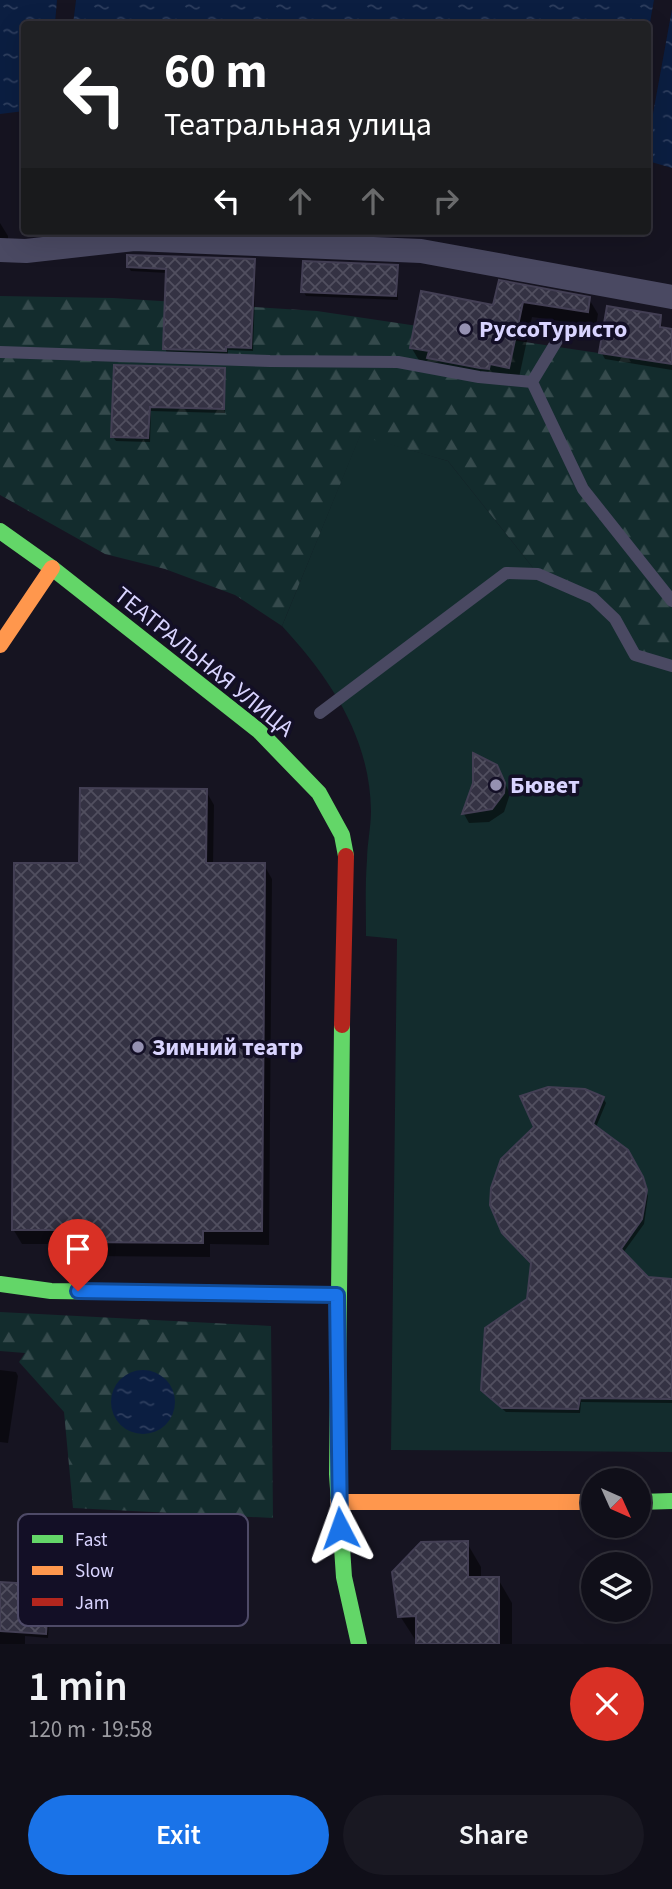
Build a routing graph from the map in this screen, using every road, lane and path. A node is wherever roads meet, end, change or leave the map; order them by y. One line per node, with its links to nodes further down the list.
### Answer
1 (0, 250): 2 (street)
2 (672, 297)
3 (558, 339): 5 (lane)
4 (0, 352): 5 (lane)
5 (532, 382): 8 (lane)
6 (0, 531): 7 (main road, ТЕАТРАЛЬНАЯ УЛИЦА)
7 (52, 568): 9 (main road); 13 (main road, ТЕАТРАЛЬНАЯ УЛИЦА)
8 (672, 601)
9 (0, 645)
10 (672, 666): 11 (lane)
11 (320, 713)
12 (0, 1284): 13 (main road)
13 (337, 1295): 14 (main road, ТЕАТРАЛЬНАЯ УЛИЦА)
14 (338, 1502): 15 (main road); 18 (main road, ТЕАТРАЛЬНАЯ УЛИЦА)
15 (581, 1502)
16 (651, 1502): 17 (main road)
17 (672, 1502)
18 (359, 1644)

